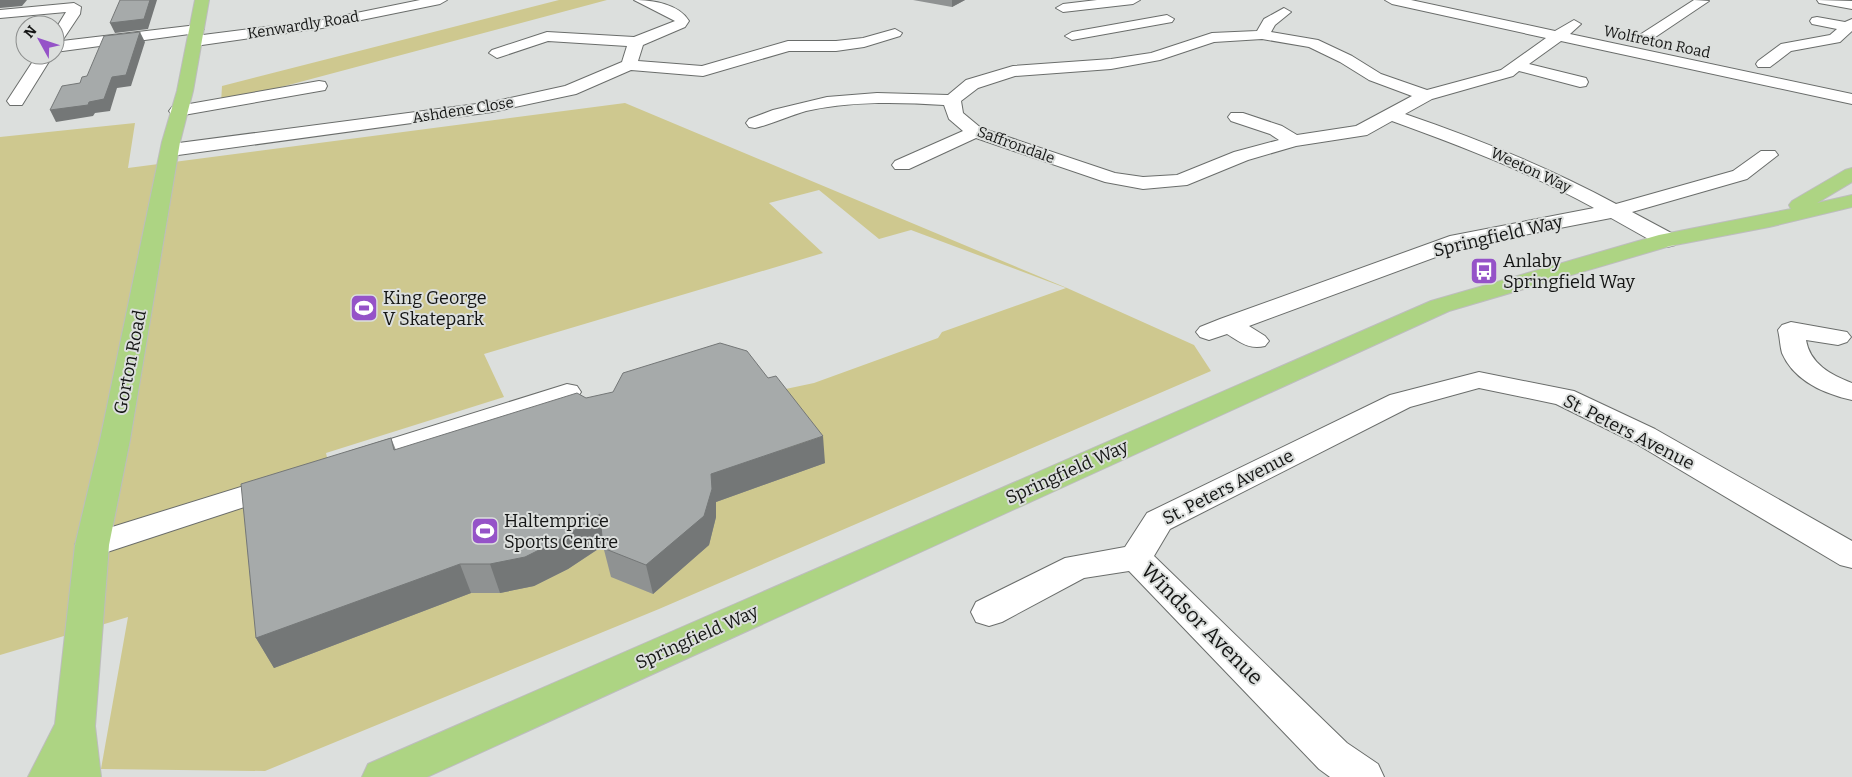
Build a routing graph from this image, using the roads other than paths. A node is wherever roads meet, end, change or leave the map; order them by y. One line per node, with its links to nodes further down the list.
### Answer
1 (202, 0): 21 (main road, Gorton Road)
2 (440, 0): 21 (street, Kenwardly Road)
3 (641, 0): 25 (street)
4 (1133, 0): 9 (street)
5 (1392, 0): 23 (street)
6 (1462, 0): 15 (street, Wolfreton Road)
7 (1824, 0): 10 (street)
8 (1702, 1): 24 (street)
9 (1068, 4)
10 (1852, 5)
11 (1285, 11): 20 (street)
12 (0, 14): 17 (street)
13 (1167, 19): 18 (street)
14 (1817, 21): 16 (street)
15 (1574, 24): 23 (street, Saffrondale); 24 (street, Wolfreton Road)
16 (1849, 25): 31 (street)
17 (65, 26)
18 (1135, 26): 22 (street); 26 (street)
19 (895, 33): 33 (street)
20 (1262, 34): 26 (street); 38 (street)
21 (196, 35): 27 (street, Kenwardly Road); 42 (main road, Gorton Road)
22 (1072, 36)
23 (1558, 36): 34 (street, Saffrondale); 39 (street)
24 (1643, 39): 28 (street, Wolfreton Road)
25 (636, 42): 29 (street); 33 (street)
26 (1195, 45): 41 (street)
27 (65, 47)
28 (1690, 49)
29 (477, 53)
30 (1746, 60): 31 (street)
31 (1764, 64): 35 (street)
32 (37, 65): 40 (street)
33 (629, 65): 48 (street, Ashdene Close)
34 (1517, 66): 36 (street); 38 (street, Saffrondale)
35 (1784, 68)
36 (1580, 82)
37 (319, 86): 42 (street)
38 (1426, 94): 43 (street, Saffrondale)
39 (1852, 99)
40 (11, 100)
41 (952, 100): 44 (street); 46 (street, Saffrondale)
42 (178, 111): 48 (main road, Gorton Road)
43 (1390, 114): 47 (street, Saffrondale); 53 (street, Weeton Way)
44 (759, 117)
45 (1237, 117): 47 (street)
46 (975, 132): 47 (street, Saffrondale); 50 (street)
47 (1294, 141)
48 (171, 150): 62 (main road, Gorton Road)
49 (1768, 155): 53 (street, Springfield Way)
50 (898, 166)
51 (1852, 174): 54 (main road, Springfield Way)
52 (1852, 201): 54 (main road, Springfield Way)
53 (1613, 211): 55 (street, Weeton Way); 57 (street, Springfield Way)
54 (1769, 221): 55 (main road, Springfield Way)
55 (1666, 240): 69 (main road, Springfield Way)
56 (1838, 337): 59 (street)
57 (1256, 341)
58 (566, 392): 60 (street)
59 (1852, 392)
60 (333, 468)
61 (305, 476): 62 (street)
62 (92, 545): 66 (main road, Gorton Road)
63 (1852, 556): 64 (street, St. Peters Avenue)
64 (1136, 558): 65 (street, Windsor Avenue); 70 (street, Windsor Avenue)
65 (989, 612)
66 (75, 726): 67 (main road, Gorton Road); 68 (main road, Gorton Road)
67 (49, 777)
68 (80, 777)
69 (383, 777)
70 (1363, 777)

